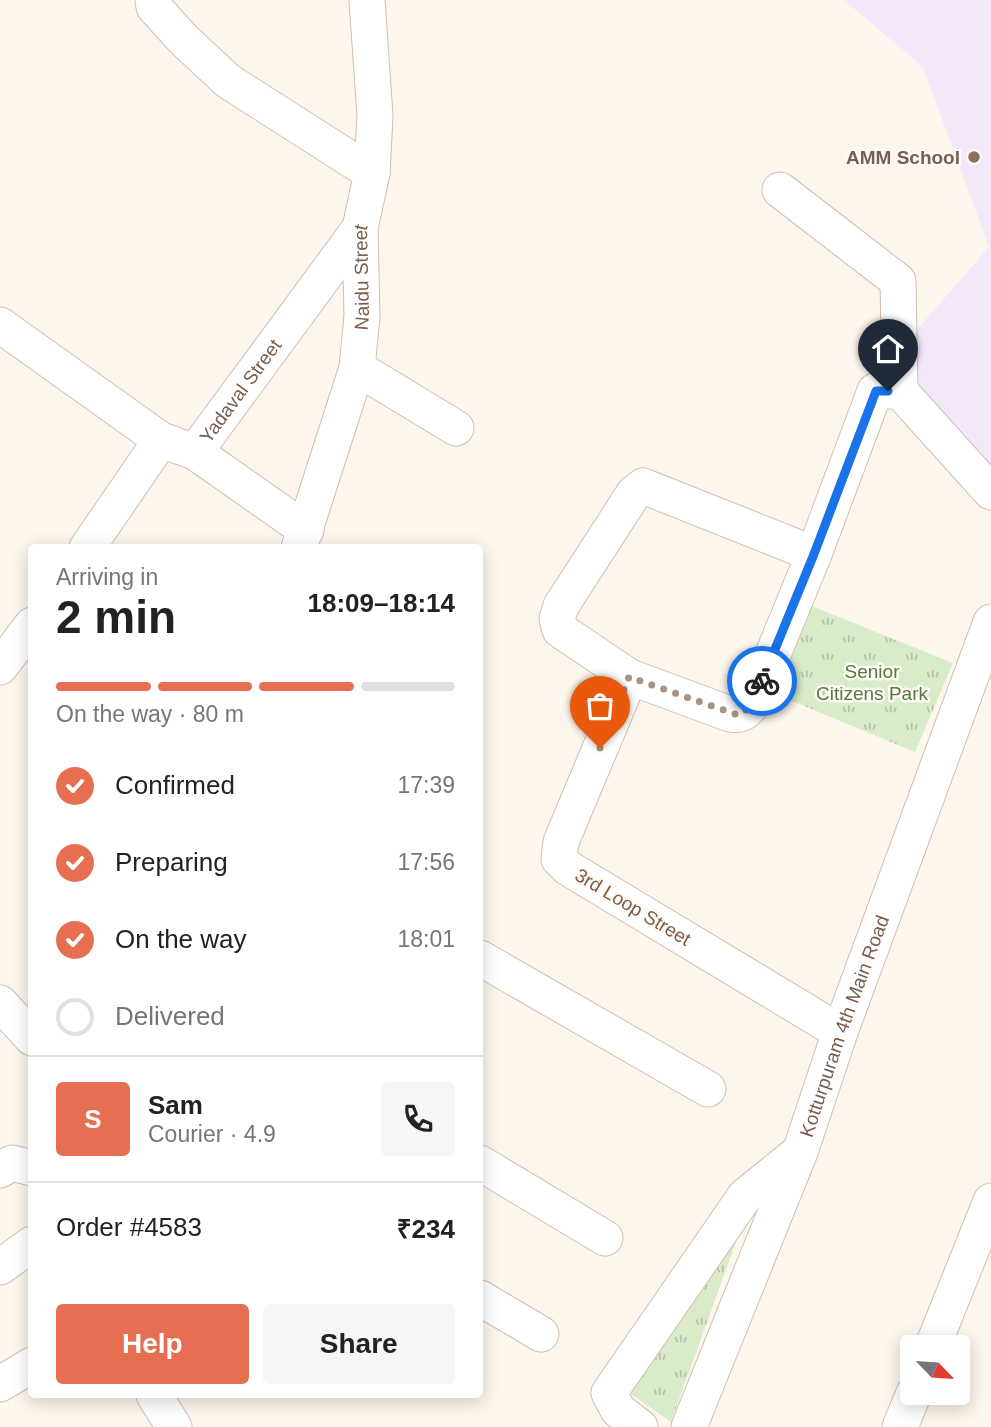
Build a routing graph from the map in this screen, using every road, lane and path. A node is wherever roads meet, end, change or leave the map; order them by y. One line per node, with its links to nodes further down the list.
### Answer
1 (153, 0): 3 (street)
2 (367, 0): 3 (street, Naidu Street)
3 (372, 173): 5 (street, Naidu Street)
4 (780, 190): 8 (street)
5 (360, 228): 7 (street, Naidu Street); 11 (street, Yadaval Street)
6 (0, 326): 10 (street, Yadaval Street)
7 (357, 368): 9 (street); 13 (street, Naidu Street)
8 (900, 391): 12 (street); 15 (street)
9 (456, 428)
10 (161, 440): 11 (street, Yadaval Street); 14 (street)
11 (195, 452): 13 (street)
12 (991, 492)
13 (302, 539)
14 (90, 544)
15 (814, 554): 19 (street); 19 (street)
16 (991, 622): 22 (street, Kotturpuram 4th Main Road)
17 (28, 630): 18 (street)
18 (0, 667)
19 (629, 677): 22 (street, 3rd Loop Street)
20 (483, 960): 24 (street)
21 (0, 1003): 23 (street)
22 (840, 1032): 25 (street, Kotturpuram 4th Main Road)
23 (28, 1034)
24 (708, 1089)
25 (800, 1152): 41 (street); 42 (street, Kotturpuram 4th Main Road)
26 (483, 1165): 30 (street)
27 (28, 1167): 28 (street)
28 (0, 1170)
29 (991, 1201): 35 (street)
30 (605, 1238)
31 (28, 1247): 32 (street)
32 (0, 1267)
33 (483, 1300): 34 (street)
34 (541, 1334)
35 (937, 1335)
36 (28, 1367): 37 (street)
37 (0, 1384)
38 (156, 1398): 40 (street)
39 (909, 1405): 43 (street)
40 (174, 1427)
41 (640, 1427)
42 (689, 1427)
43 (900, 1427)

